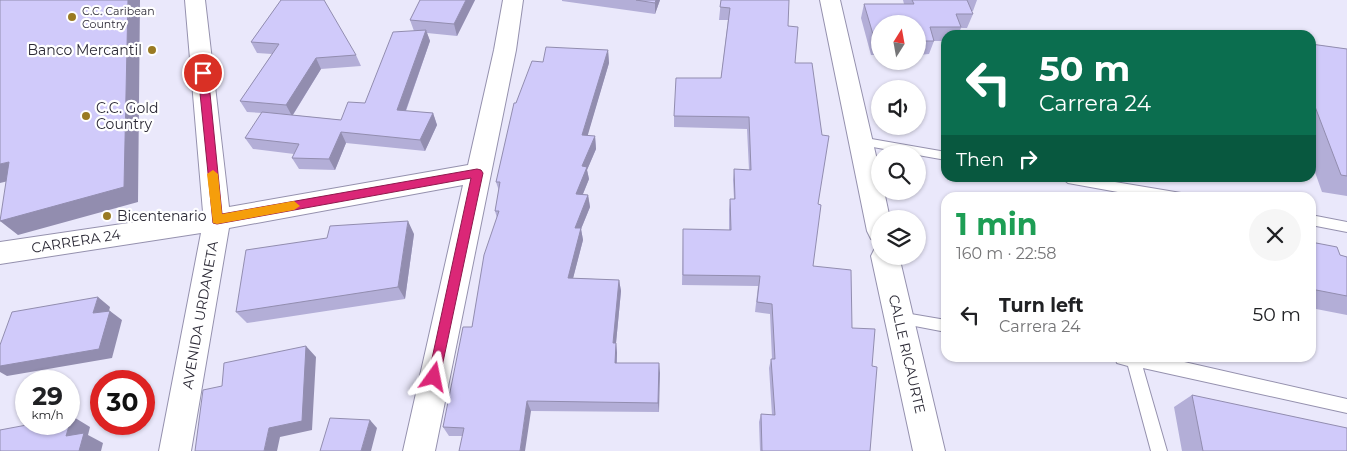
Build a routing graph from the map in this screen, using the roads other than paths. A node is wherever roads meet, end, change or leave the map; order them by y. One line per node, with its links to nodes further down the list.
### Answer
1 (195, 0): 10 (street, AVENIDA URDANETA)
2 (514, 0): 6 (street)
3 (830, 0): 4 (street)
4 (860, 141): 5 (lane); 9 (street)
5 (941, 155)
6 (477, 173): 10 (street, CARRERA 24); 21 (street)
7 (1091, 182): 8 (lane)
8 (1148, 192)
9 (875, 210)
10 (217, 220): 13 (street, CARRERA 24); 20 (street, AVENIDA URDANETA)
11 (1316, 221): 12 (lane)
12 (1347, 227)
13 (0, 253)
14 (887, 265): 15 (street, CALLE RICAURTE)
15 (899, 318): 16 (lane); 22 (street, CALLE RICAURTE)
16 (941, 325)
17 (1129, 362): 23 (lane)
18 (1142, 362): 19 (lane)
19 (1347, 406)
20 (175, 451)
21 (419, 451)
22 (929, 451)
23 (1159, 451)

